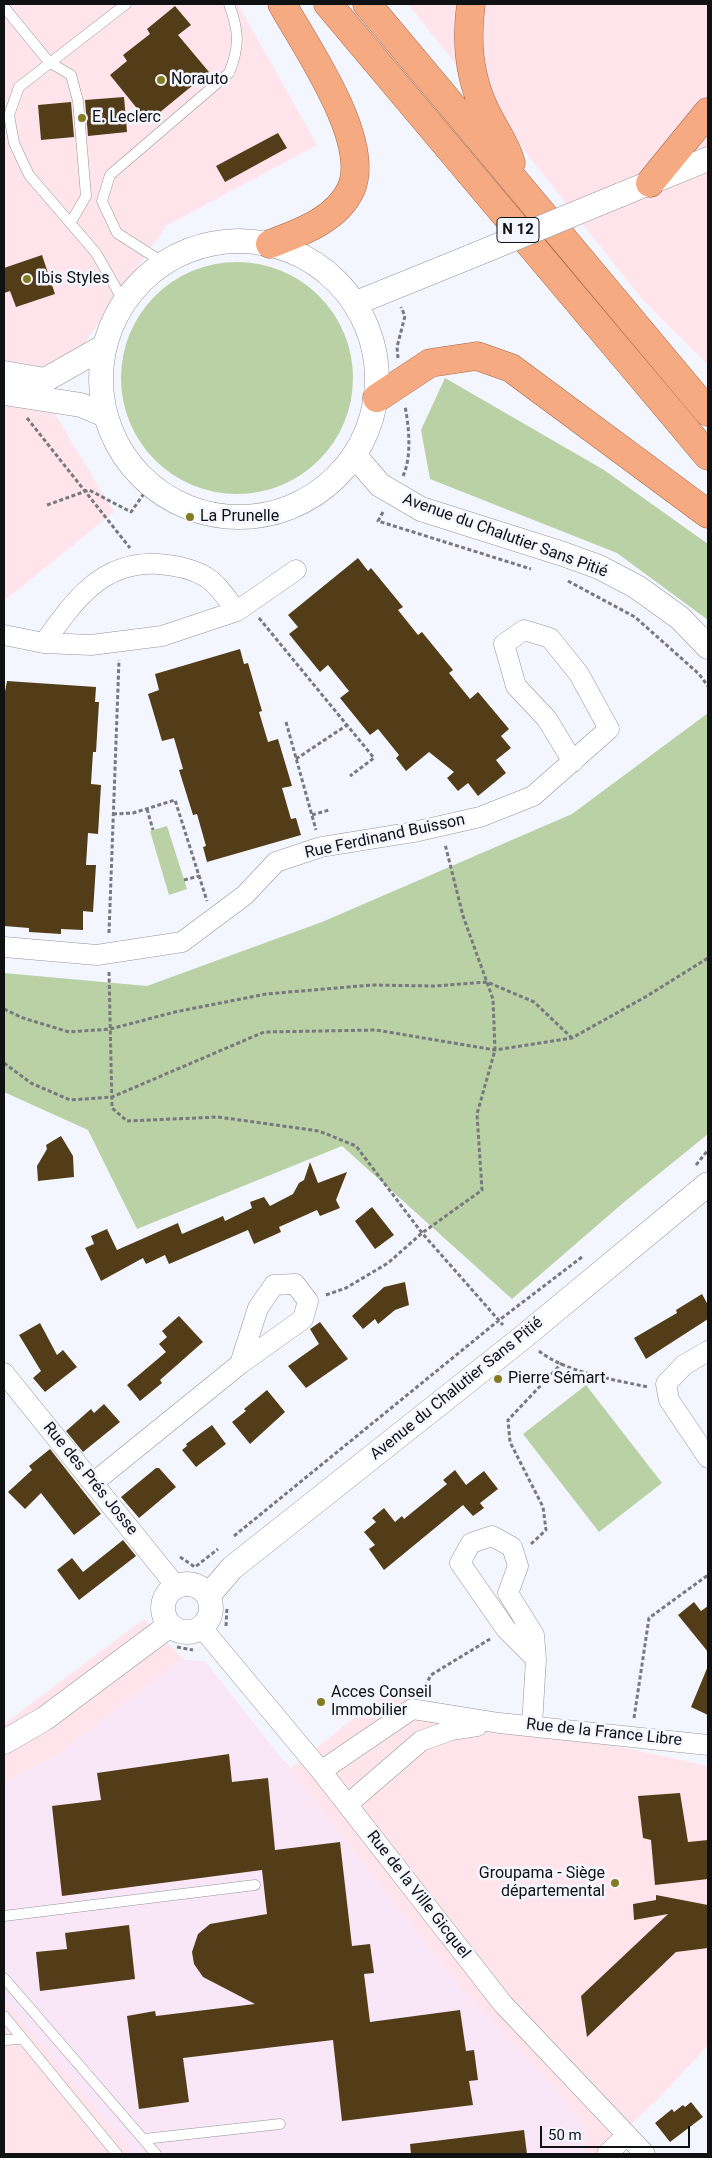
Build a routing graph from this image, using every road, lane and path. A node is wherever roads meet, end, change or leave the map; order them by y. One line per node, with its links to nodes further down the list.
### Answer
1 (126, 4): 8 (lane)
2 (229, 4): 16 (lane)
3 (282, 4): 15 (highway)
4 (328, 4): 25 (highway, N 12)
5 (367, 4): 13 (highway, N 12)
6 (471, 4): 13 (highway)
7 (4, 7): 8 (lane)
8 (49, 62): 10 (lane); 14 (lane)
9 (708, 112): 12 (highway)
10 (6, 116): 14 (lane)
11 (708, 159): 12 (street)
12 (650, 183): 18 (street, bridge)
13 (519, 188): 22 (highway, N 12)
14 (71, 222): 17 (lane)
15 (270, 244): 16 (street); 18 (street)
16 (164, 263): 17 (street)
17 (124, 302): 19 (street)
18 (356, 303): 21 (street)
19 (105, 346): 20 (street); 23 (street)
20 (5, 386): 23 (street); 27 (path)
21 (377, 398): 24 (street); 29 (highway)
22 (708, 412)
23 (105, 415): 26 (street)
24 (355, 456): 26 (street); 36 (street, Avenue du Chalutier Sans Pitié)
25 (708, 456)
26 (150, 485): 27 (path)
27 (85, 491): 28 (path); 30 (path)
28 (47, 505)
29 (708, 514)
30 (142, 563): 32 (street); 35 (street)
31 (296, 570): 32 (street)
32 (242, 608): 34 (street); 38 (path)
33 (4, 635): 35 (street)
34 (119, 642): 35 (street); 44 (path)
35 (44, 643)
36 (708, 647)
37 (286, 722): 39 (path)
38 (347, 725): 39 (path); 41 (path)
39 (296, 759): 45 (path)
40 (573, 762): 40 (street, Rue Ferdinand Buisson); 46 (street, Rue Ferdinand Buisson)
41 (350, 776)
42 (147, 809): 44 (path); 47 (path); 49 (path)
43 (329, 810): 45 (path)
44 (113, 814): 53 (path)
45 (312, 815): 48 (path)
46 (441, 826): 48 (street, Rue Ferdinand Buisson); 55 (path)
47 (153, 830)
48 (321, 847): 51 (street, Rue Ferdinand Buisson)
49 (199, 876): 50 (path); 51 (path)
50 (184, 880)
51 (213, 919): 53 (street, Rue Ferdinand Buisson)
52 (4, 947): 53 (street, Rue Ferdinand Buisson)
53 (108, 955): 57 (path)
54 (708, 958): 58 (path)
55 (487, 982): 57 (path); 58 (path); 59 (path)
56 (4, 1009): 57 (path)
57 (110, 1029): 61 (path)
58 (572, 1038): 59 (path)
59 (495, 1050): 61 (path); 64 (path)
60 (4, 1064): 61 (path)
61 (112, 1097): 64 (path)
62 (708, 1150): 63 (path)
63 (702, 1175): 68 (street, Avenue du Chalutier Sans Pitié)
64 (422, 1233): 66 (path); 67 (path)
65 (583, 1257): 67 (path)
66 (308, 1301): 71 (street); 71 (street)
67 (498, 1321): 68 (path); 76 (path)
68 (522, 1338): 70 (path); 82 (street, Avenue du Chalutier Sans Pitié)
69 (708, 1351): 73 (street)
70 (562, 1363): 73 (path); 79 (path)
71 (240, 1364): 75 (street)
72 (4, 1373): 75 (street, Rue des Prés Josse)
73 (668, 1392): 74 (street)
74 (708, 1458)
75 (93, 1483): 78 (street, Rue des Prés Josse)
76 (230, 1539)
77 (223, 1545): 78 (path)
78 (154, 1558): 81 (street, Rue des Prés Josse)
79 (516, 1558): 85 (street); 86 (street)
80 (708, 1575): 90 (path)
81 (176, 1586): 82 (street); 83 (street)
82 (208, 1596): 84 (street)
83 (170, 1625): 84 (street); 91 (street)
84 (202, 1628): 93 (street, Rue de la Ville Gicquel)
85 (506, 1629): 86 (street); 87 (path)
86 (536, 1659): 89 (street)
87 (412, 1709): 88 (street, Rue de la France Libre); 93 (street)
88 (499, 1723): 89 (street, Rue de la France Libre); 94 (street, Rue de la France Libre)
89 (532, 1725): 90 (street, Rue de la France Libre)
90 (631, 1736): 92 (street, Rue de la France Libre)
91 (4, 1742)
92 (708, 1744)
93 (321, 1771): 94 (street, Rue de la Ville Gicquel)
94 (348, 1804): 102 (street, Rue de la Ville Gicquel)
95 (255, 1884): 96 (lane)
96 (4, 1916)
97 (4, 1978): 103 (lane)
98 (4, 2016): 99 (lane)
99 (23, 2039): 100 (lane); 104 (lane)
100 (4, 2040)
101 (280, 2124): 103 (lane)
102 (627, 2135): 106 (street); 107 (street, Rue de la Ville Gicquel)
103 (144, 2140): 105 (lane)
104 (117, 2154)
105 (156, 2154)
106 (607, 2154)
107 (645, 2154)

